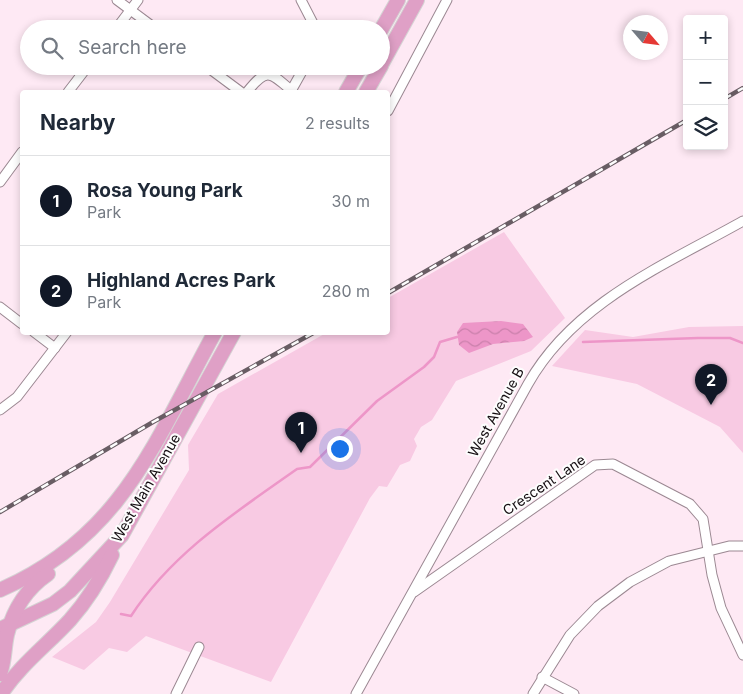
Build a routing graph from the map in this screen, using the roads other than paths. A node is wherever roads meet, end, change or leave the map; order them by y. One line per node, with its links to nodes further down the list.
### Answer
1 (118, 0): 7 (street)
2 (138, 0): 7 (street)
3 (301, 0): 10 (street)
4 (398, 0): 11 (main road)
5 (417, 0): 12 (main road)
6 (447, 0): 27 (street)
7 (130, 10): 8 (street); 9 (street)
8 (123, 20)
9 (144, 20)
10 (311, 20)
11 (387, 20)
12 (390, 50)
13 (81, 75): 20 (street)
14 (218, 75): 21 (street)
15 (263, 75): 22 (street)
16 (271, 75): 23 (street)
17 (300, 75): 24 (street)
18 (356, 75): 25 (main road)
19 (376, 75): 26 (main road)
20 (70, 90)
21 (238, 90)
22 (249, 90)
23 (290, 90)
24 (293, 90)
25 (347, 90)
26 (367, 90)
27 (390, 107)
28 (20, 155): 29 (street)
29 (0, 182)
30 (743, 221): 44 (street, West Avenue B)
31 (0, 307): 32 (street)
32 (20, 322)
33 (38, 335): 37 (street)
34 (65, 335): 37 (street)
35 (213, 335): 39 (main road, West Main Avenue)
36 (232, 335): 40 (main road, West Main Avenue)
37 (55, 348): 38 (street)
38 (0, 410)
39 (117, 503): 43 (main road, West Main Avenue); 45 (main road)
40 (122, 535): 45 (main road, West Main Avenue); 50 (main road)
41 (743, 546): 42 (street)
42 (708, 552): 44 (street, Crescent Lane); 47 (street, Crescent Lane); 49 (street)
43 (0, 590)
44 (411, 593): 52 (street, West Avenue B)
45 (5, 627): 48 (main road)
46 (199, 647): 51 (street)
47 (743, 655)
48 (0, 674)
49 (542, 677): 53 (street); 54 (street)
50 (1, 694)
51 (176, 694)
52 (356, 694)
53 (533, 694)
54 (574, 694)

